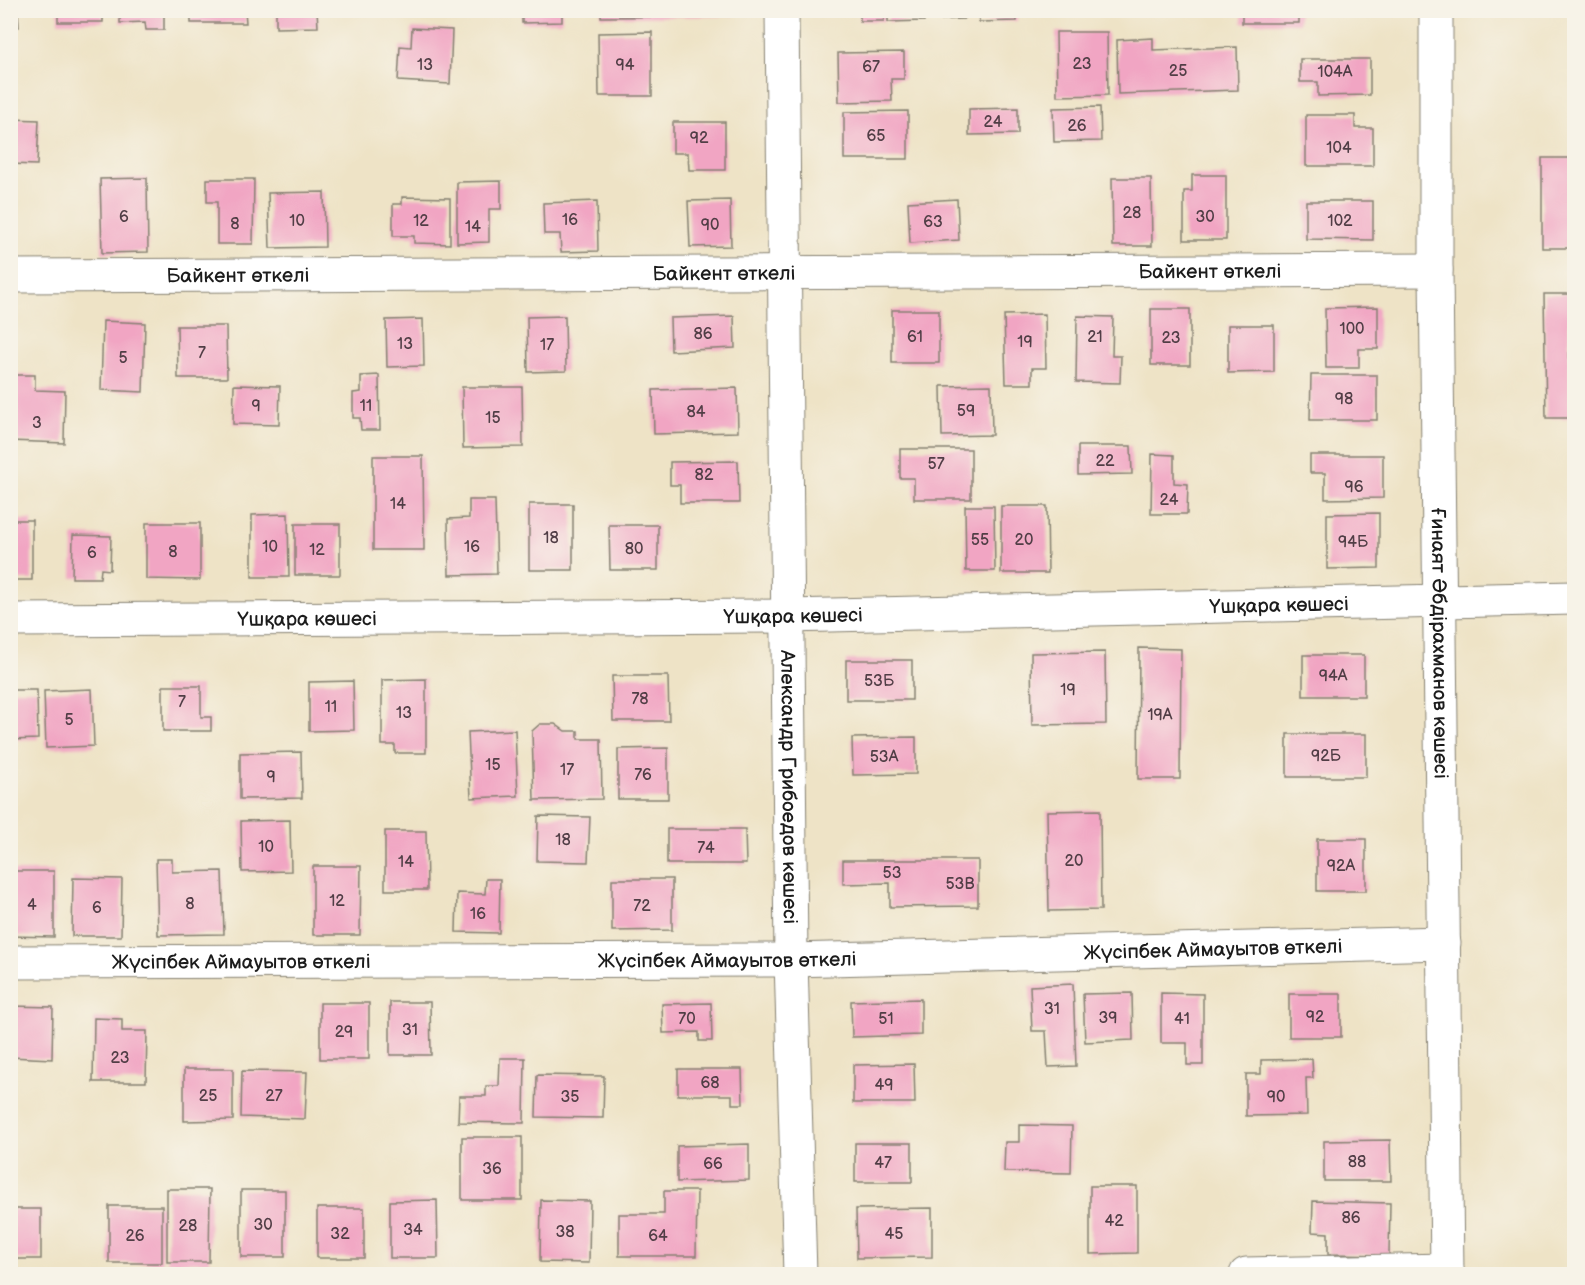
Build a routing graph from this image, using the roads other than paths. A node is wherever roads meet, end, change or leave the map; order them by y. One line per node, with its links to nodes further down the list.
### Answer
1 (782, 10): 4 (street, Александр Грибоедов көшесі)
2 (1436, 10): 3 (street, Ғинаят Әбдірахманов көшесі)
3 (1436, 270): 4 (street, Байкент өткелі); 7 (street, Ғинаят Әбдірахманов көшесі)
4 (784, 274): 5 (street, Байкент өткелі); 8 (street, Александр Грибоедов көшесі)
5 (10, 276)
6 (1575, 598): 7 (street, Үшқара көшесі)
7 (1439, 602): 8 (street, Үшқара көшесі); 10 (street, Ғинаят Әбдірахманов көшесі)
8 (788, 616): 9 (street, Үшқара көшесі); 11 (street, Александр Грибоедов көшесі)
9 (10, 620)
10 (1444, 943): 11 (street, Жүсіпбек Аймауытов өткелі); 13 (street, Ғинаят Әбдірахманов көшесі)
11 (791, 960): 12 (street, Жүсіпбек Аймауытов өткелі); 14 (street, Александр Грибоедов көшесі)
12 (10, 962)
13 (1447, 1273): 15 (street)
14 (800, 1275)
15 (1246, 1275)

